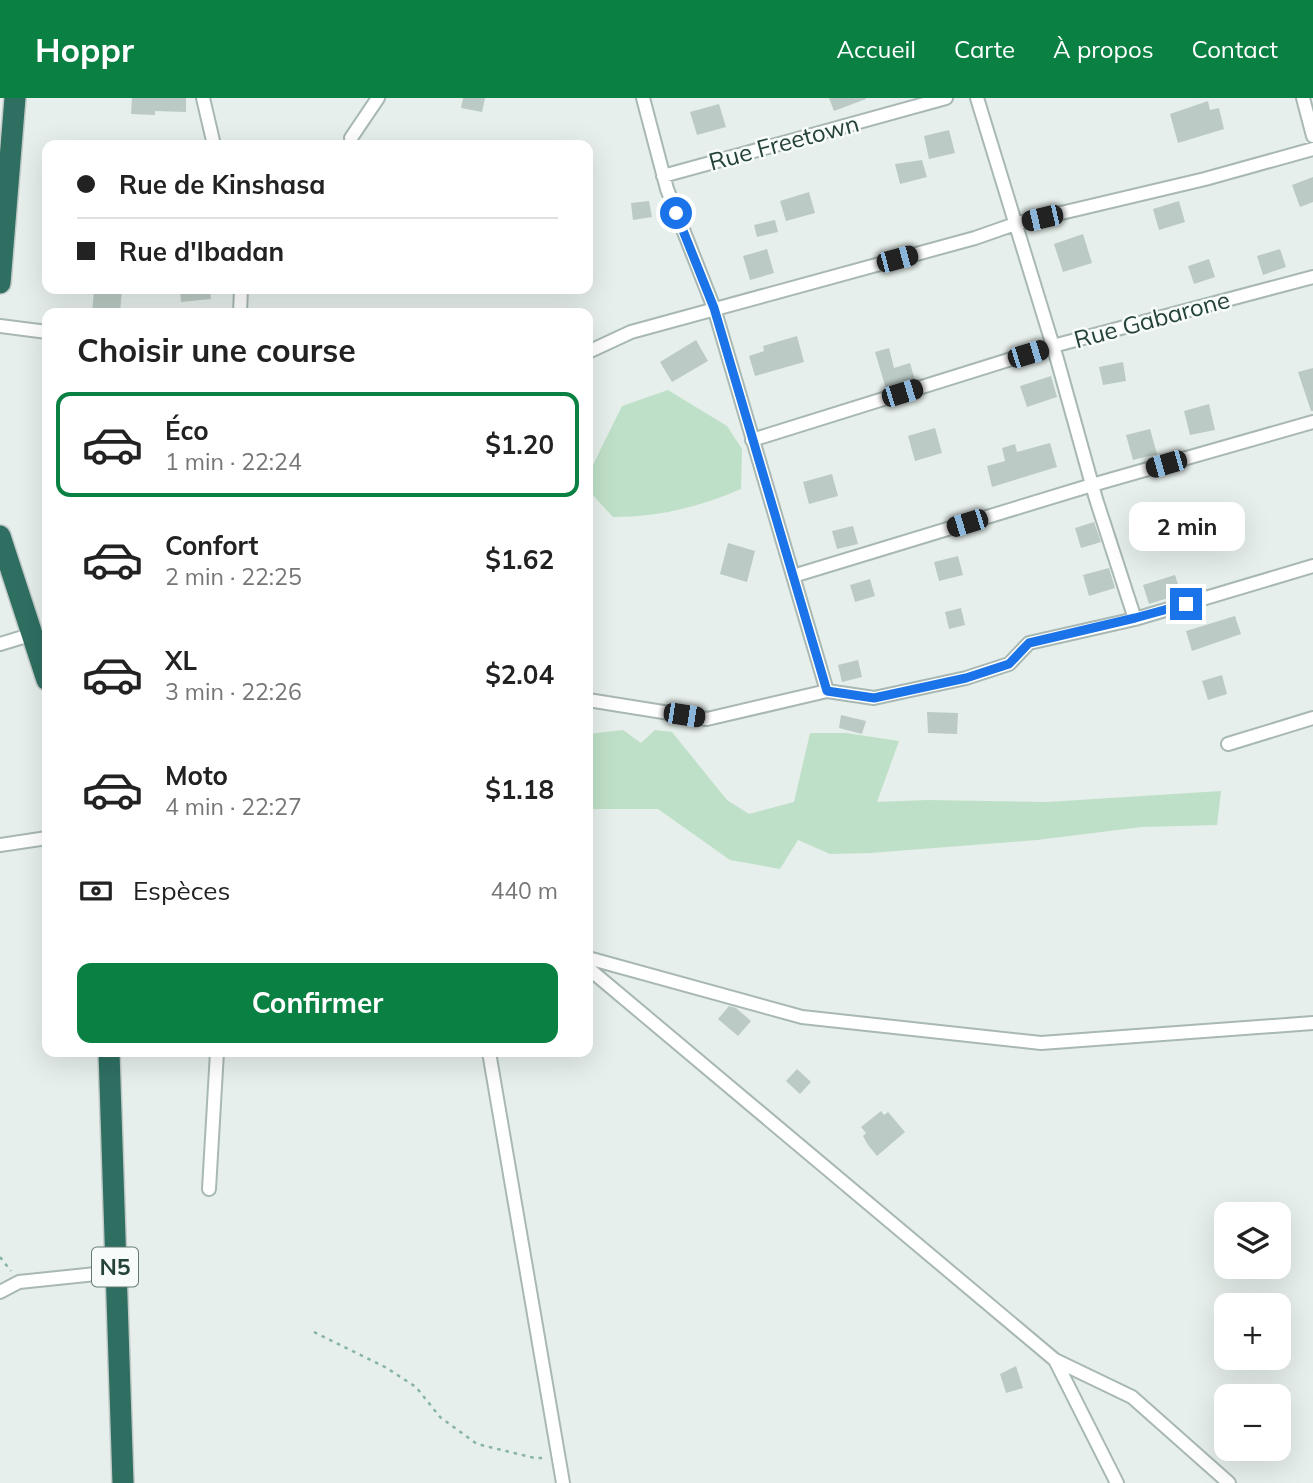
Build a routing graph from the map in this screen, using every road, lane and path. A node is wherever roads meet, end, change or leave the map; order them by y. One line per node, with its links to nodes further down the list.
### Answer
1 (15, 98): 15 (highway)
2 (204, 98): 10 (street)
3 (377, 98): 9 (street)
4 (643, 98): 12 (street)
5 (946, 98): 12 (street, Rue Freetown)
6 (977, 98): 13 (street)
7 (1303, 98): 8 (street)
8 (1313, 136)
9 (351, 138)
10 (213, 140)
11 (1313, 149): 13 (street)
12 (663, 176): 16 (street)
13 (1015, 224): 16 (street); 19 (street)
14 (1313, 277): 19 (street, Rue Gabarone)
15 (0, 283)
16 (714, 308): 20 (street); 22 (street)
17 (0, 326): 18 (street)
18 (42, 331)
19 (1053, 346): 22 (street, Rue Gabarone); 23 (street)
20 (593, 350)
21 (1313, 422): 23 (street)
22 (752, 440): 26 (street)
23 (1092, 485): 26 (street); 27 (street)
24 (0, 536): 28 (highway)
25 (1313, 566): 27 (street)
26 (793, 576): 31 (street)
27 (1135, 618): 31 (street)
28 (33, 634): 29 (street); 30 (highway)
29 (0, 643)
30 (42, 664)
31 (827, 691): 32 (street)
32 (593, 701)
33 (1313, 718): 34 (street)
34 (1228, 744)
35 (42, 839): 36 (street)
36 (0, 845)
37 (593, 959): 39 (street)
38 (593, 972): 49 (street)
39 (1313, 1023)
40 (109, 1057): 45 (highway, N5)
41 (217, 1057): 43 (street)
42 (490, 1057): 50 (street)
43 (209, 1189)
44 (0, 1257): 46 (path)
45 (115, 1272): 46 (street); 51 (highway, N5)
46 (19, 1282): 47 (street)
47 (0, 1292)
48 (314, 1332): 50 (path)
49 (1055, 1360): 53 (street); 54 (street)
50 (559, 1458): 52 (street)
51 (123, 1483)
52 (563, 1483)
53 (1116, 1483)
54 (1229, 1483)

